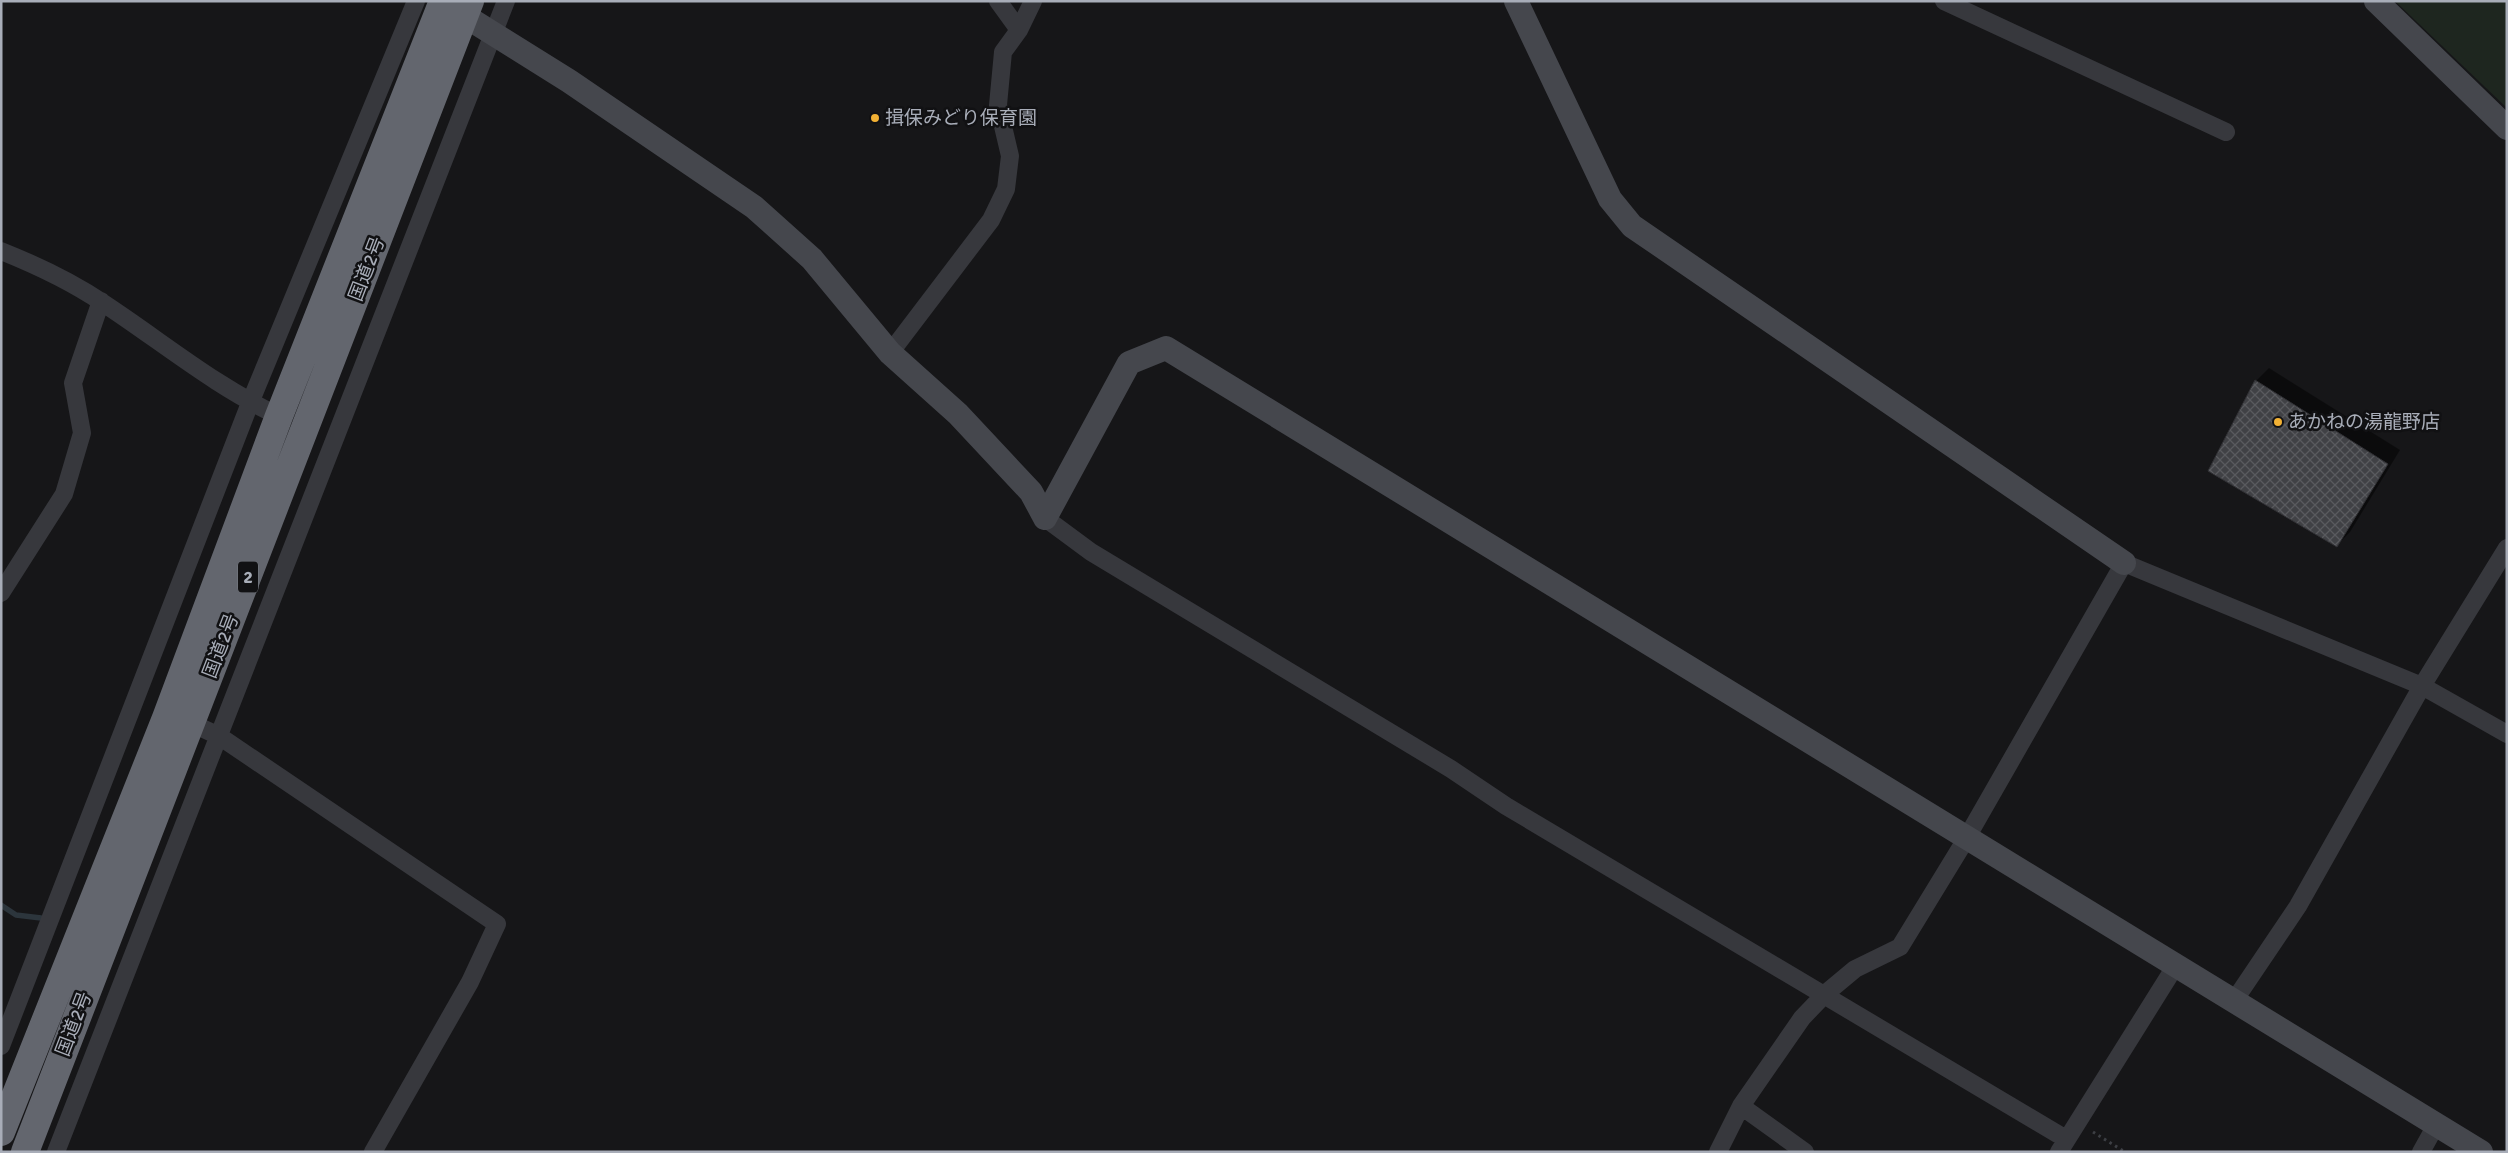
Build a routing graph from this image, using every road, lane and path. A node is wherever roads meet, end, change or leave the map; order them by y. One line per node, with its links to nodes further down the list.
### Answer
1 (416, 1): 16 (street)
2 (506, 1): 10 (street)
3 (998, 1): 9 (street)
4 (1033, 1): 9 (street)
5 (1516, 1): 20 (street)
6 (1944, 1): 12 (street)
7 (2376, 1): 11 (street)
8 (455, 5): 10 (street); 17 (highway, 国道2号 / 2); 23 (highway, 国道2号 / 2)
9 (1019, 30): 15 (street)
10 (494, 34): 15 (street); 25 (street)
11 (2507, 128)
12 (2226, 132)
13 (1, 251): 14 (street)
14 (102, 301): 16 (street); 21 (street)
15 (890, 353): 18 (street)
16 (250, 403): 17 (street); 30 (street)
17 (280, 416): 34 (highway, 国道2号 / 2)
18 (1045, 518): 26 (street); 28 (street)
19 (2507, 548): 22 (street)
20 (2124, 564): 22 (street); 26 (street)
21 (1, 593)
22 (2422, 686): 24 (street); 29 (street)
23 (191, 723): 25 (street); 36 (highway, 国道2号 / 2)
24 (2507, 734)
25 (219, 736): 37 (street); 38 (street)
26 (1966, 839): 27 (street); 28 (street)
27 (2176, 965): 29 (street); 32 (street)
28 (1825, 994): 31 (street); 35 (street)
29 (2234, 1001): 33 (street)
30 (1, 1046)
31 (1741, 1106): 39 (street); 40 (street)
32 (2077, 1122): 35 (street); 41 (path)
33 (2436, 1124): 42 (street); 43 (street)
34 (1, 1132)
35 (2062, 1145)
36 (25, 1152)
37 (56, 1152)
38 (373, 1152)
39 (1718, 1152)
40 (1804, 1152)
41 (2125, 1152)
42 (2421, 1152)
43 (2481, 1152)

